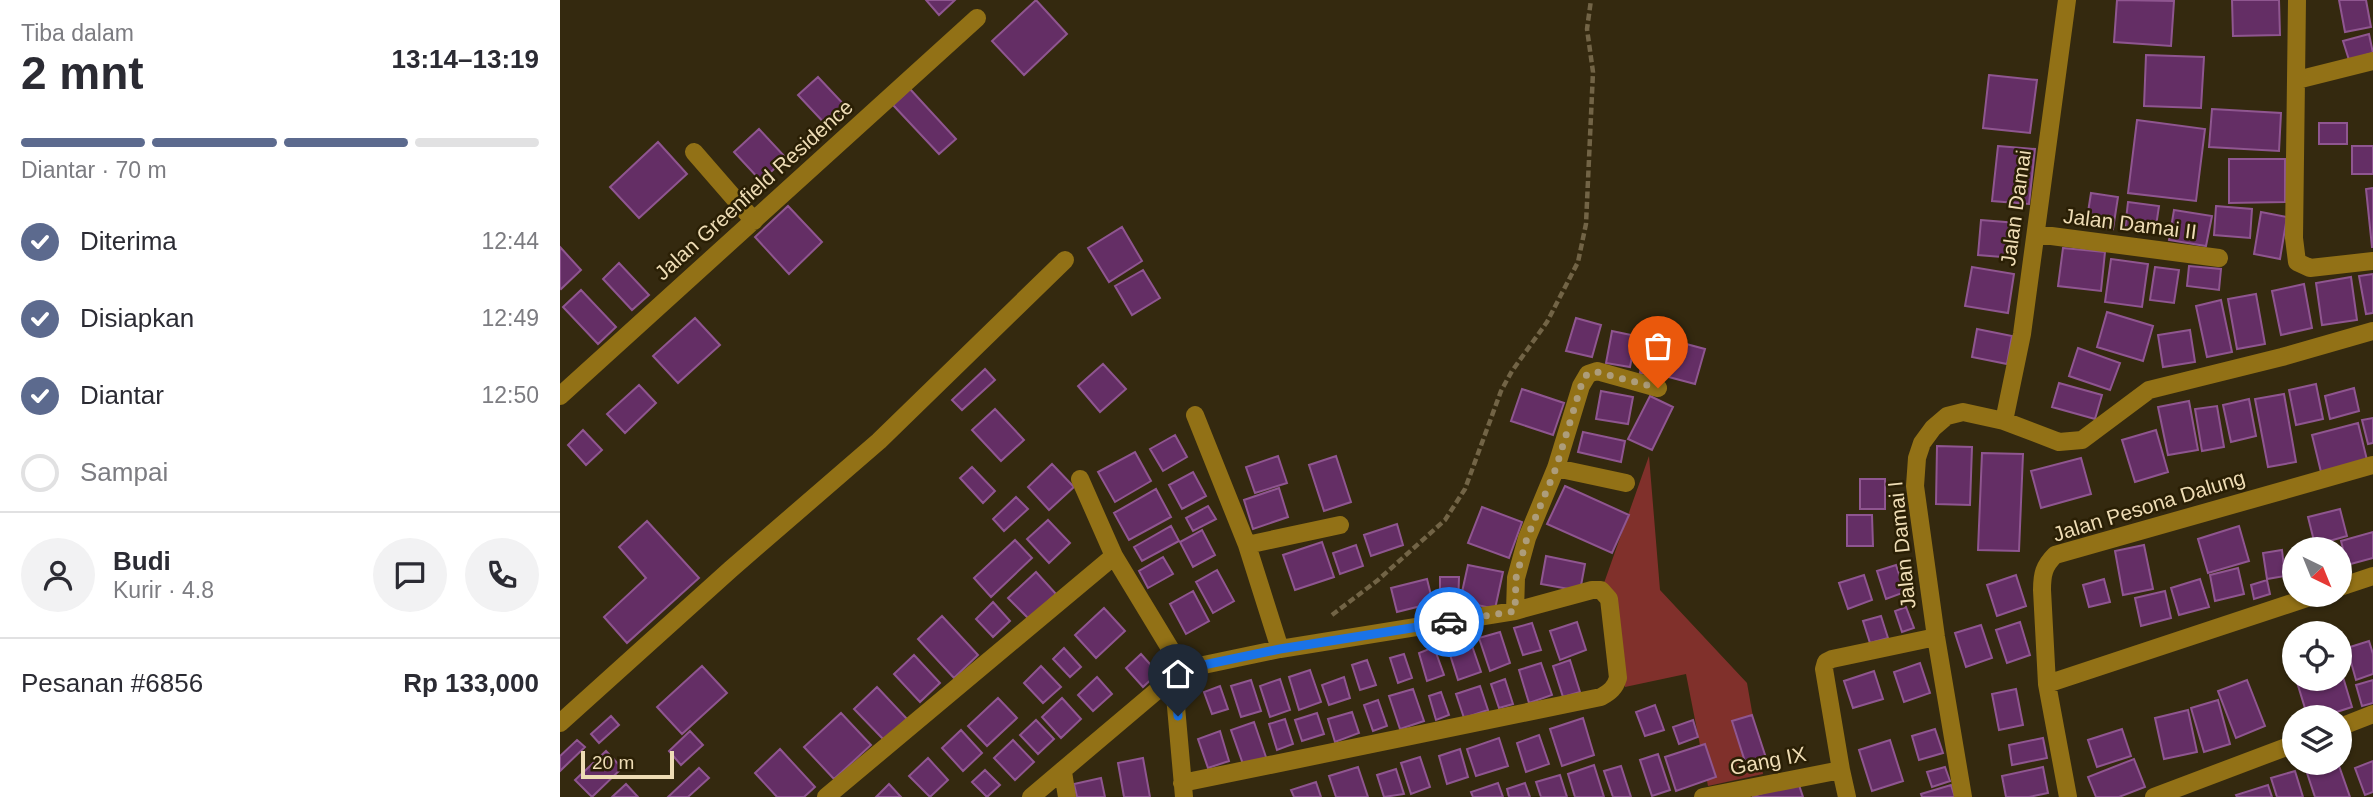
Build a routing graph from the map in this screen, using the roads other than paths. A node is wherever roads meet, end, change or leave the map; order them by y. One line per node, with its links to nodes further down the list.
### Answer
1 (2067, 0): 8 (street, Jalan Damai)
2 (2297, 0): 5 (street)
3 (977, 18): 7 (street, Jalan Greenfield Residence)
4 (2373, 61): 5 (street)
5 (2297, 80): 11 (street)
6 (694, 152): 7 (street)
7 (754, 221): 14 (street, Jalan Greenfield Residence)
8 (2036, 234): 9 (street, Jalan Damai II); 16 (street, Jalan Damai)
9 (2219, 258)
10 (1065, 260): 34 (street)
11 (2373, 261)
12 (2373, 331): 16 (street, Jalan Damai I)
13 (1658, 388): 18 (street)
14 (560, 396)
15 (1195, 415): 22 (street)
16 (2004, 421): 28 (street, Jalan Damai I)
17 (2373, 465): 31 (street, Jalan Pesona Dalung)
18 (1556, 468): 20 (street); 27 (street)
19 (1080, 479): 23 (street)
20 (1626, 483)
21 (1340, 525): 22 (street)
22 (1247, 545): 29 (street)
23 (1114, 556): 30 (street); 39 (street)
24 (2373, 576): 25 (street)
25 (2352, 583)
26 (2282, 606): 31 (street)
27 (1515, 611): 29 (street); 38 (street)
28 (1936, 637): 36 (street); 44 (street, Jalan Damai I)
29 (1280, 649): 30 (street)
30 (1175, 671): 37 (street); 38 (street)
31 (2047, 684): 45 (street, Jalan Pesona Dalung)
32 (2373, 714): 33 (street)
33 (2352, 722)
34 (560, 723)
35 (2282, 749): 46 (street)
36 (1840, 770): 42 (street, Gang IX); 43 (street)
37 (1063, 772): 40 (street); 41 (street)
38 (1183, 790)
39 (826, 797)
40 (1031, 797)
41 (1067, 797)
42 (1703, 797)
43 (1847, 797)
44 (1963, 797)
45 (2068, 797)
46 (2154, 797)

